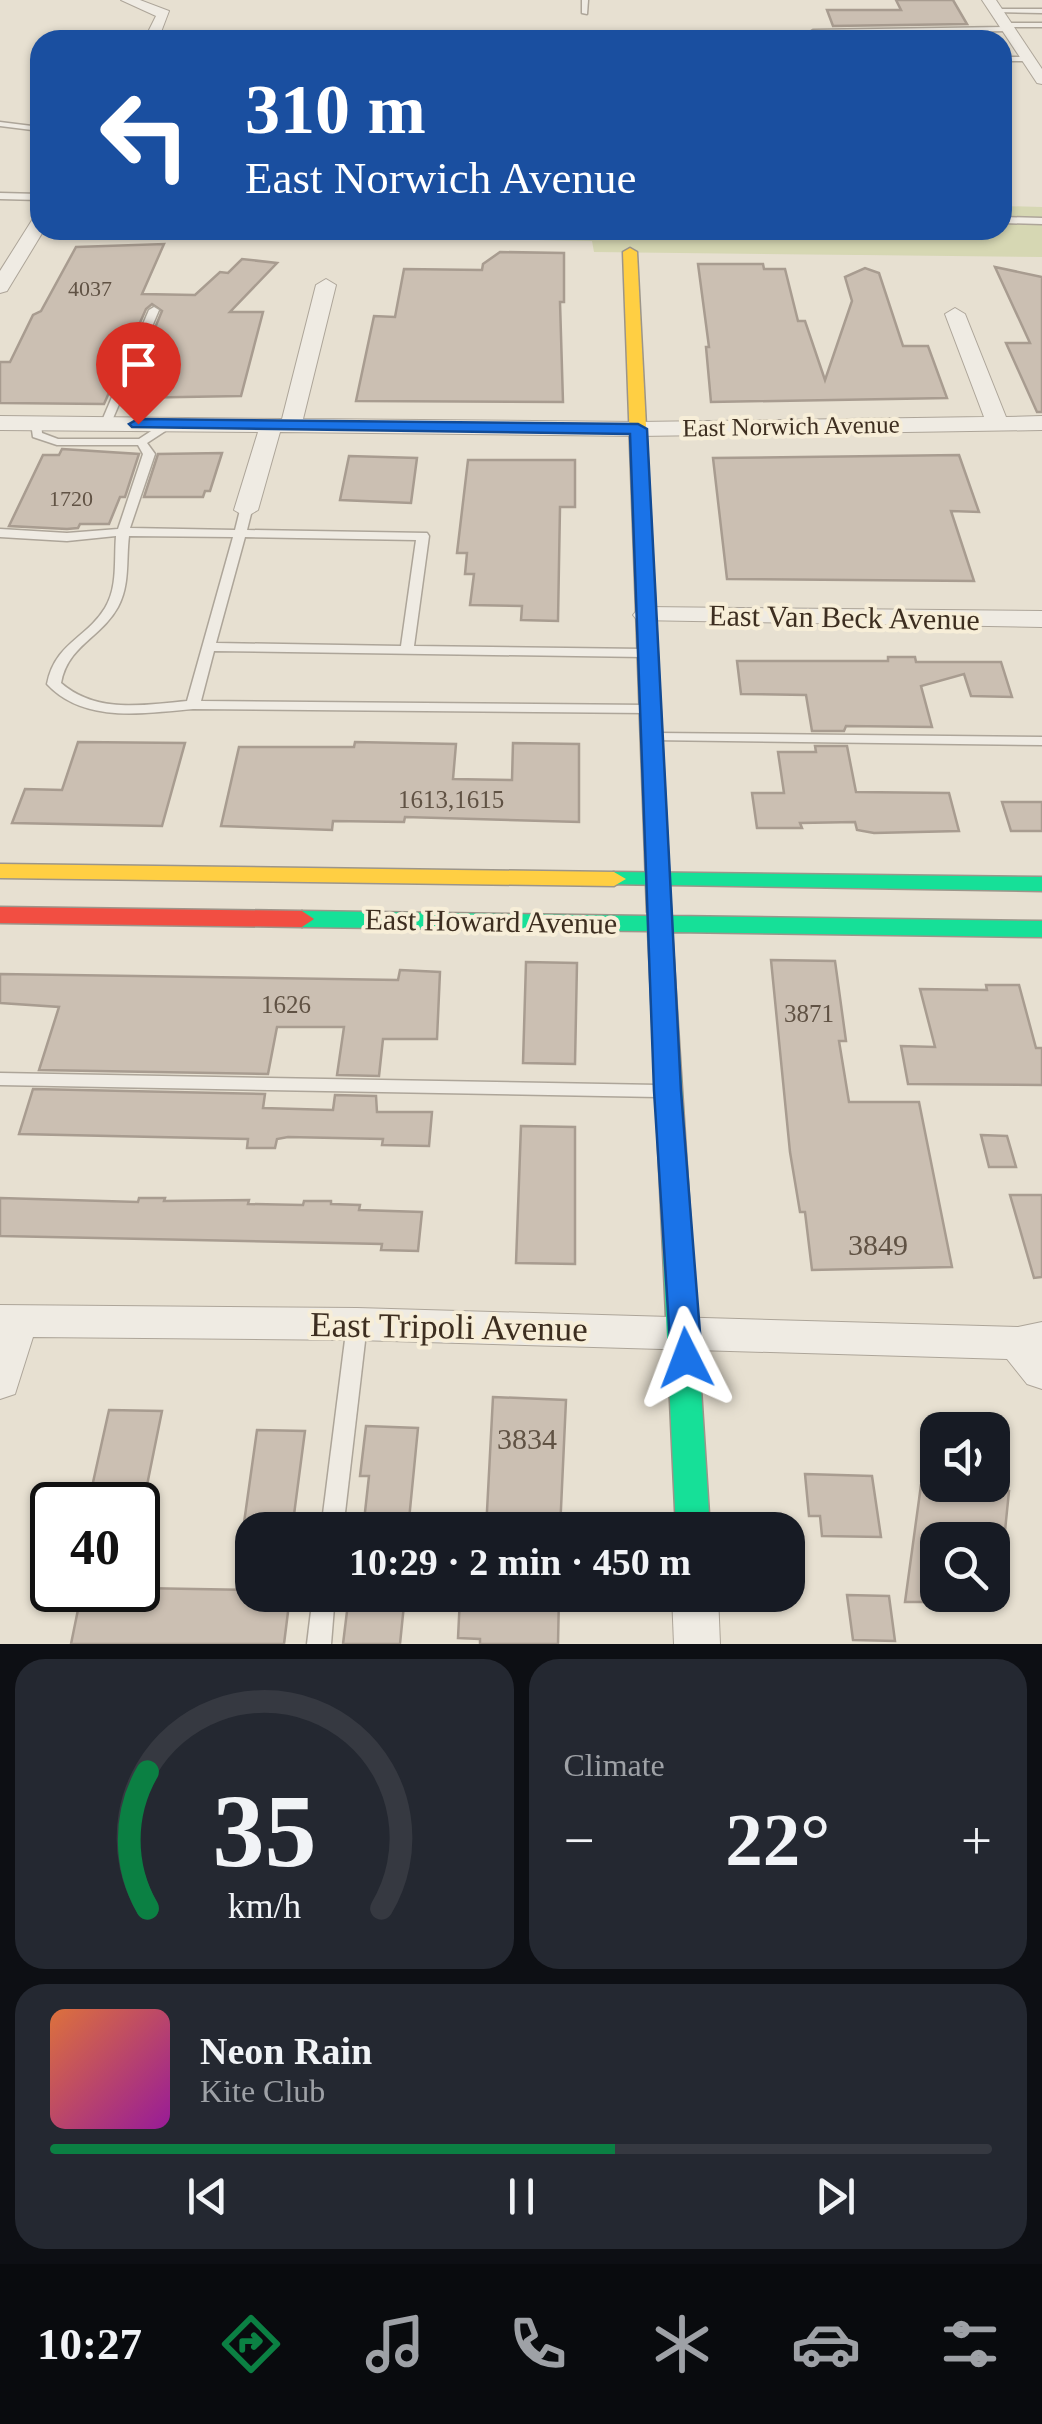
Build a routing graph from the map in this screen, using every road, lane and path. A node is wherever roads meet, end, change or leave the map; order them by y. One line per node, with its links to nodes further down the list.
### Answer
1 (128, 0): 7 (street)
2 (585, 0): 4 (lane)
3 (1042, 11): 5 (lane)
4 (585, 13)
5 (999, 16): 6 (lane); 8 (lane)
6 (1042, 25)
7 (157, 30)
8 (837, 30)
9 (1012, 36): 10 (street)
10 (1027, 59): 11 (lane); 12 (street)
11 (1012, 60)
12 (1040, 78)
13 (0, 124): 14 (lane)
14 (30, 128)
15 (0, 196): 16 (lane)
16 (30, 197)
17 (1012, 220): 18 (lane)
18 (1042, 221)
19 (30, 237): 21 (street)
20 (630, 252): 32 (street)
21 (0, 286)
22 (326, 286): 31 (street)
23 (154, 310): 29 (lane)
24 (954, 314): 27 (street)
25 (0, 422): 26 (street, East Norwich Avenue)
26 (36, 423): 29 (street, East Norwich Avenue); 33 (lane)
27 (996, 423): 28 (street, East Norwich Avenue); 32 (street, East Norwich Avenue)
28 (1042, 423)
29 (106, 424): 30 (street, East Norwich Avenue)
30 (169, 424): 31 (street, East Norwich Avenue); 33 (lane)
31 (281, 425): 32 (street, East Norwich Avenue); 34 (street)
32 (638, 429): 38 (street)
33 (141, 442): 35 (lane)
34 (246, 510): 37 (lane)
35 (122, 532): 36 (lane); 37 (lane); 43 (lane)
36 (0, 533)
37 (240, 534): 40 (lane); 41 (lane)
38 (646, 615): 39 (street, East Van Beck Avenue); 42 (street)
39 (1042, 619)
40 (208, 648): 41 (lane); 43 (lane)
41 (407, 650): 42 (lane)
42 (649, 653): 44 (street)
43 (193, 705): 44 (lane)
44 (652, 710): 45 (street)
45 (652, 736): 46 (lane); 48 (street)
46 (1042, 741)
47 (0, 871): 48 (street, East Howard Avenue)
48 (660, 879): 49 (street, East Howard Avenue); 51 (street)
49 (1042, 884)
50 (0, 915): 51 (street, East Howard Avenue)
51 (661, 924): 52 (street, East Howard Avenue); 54 (street)
52 (1042, 929)
53 (0, 1079): 54 (lane)
54 (667, 1091): 57 (street)
55 (9, 1321): 56 (street, East Tripoli Avenue); 59 (street)
56 (357, 1324): 57 (street, East Tripoli Avenue); 60 (lane)
57 (686, 1332): 58 (street, East Tripoli Avenue); 61 (street)
58 (1034, 1351)
59 (0, 1382)
60 (334, 1512)
61 (691, 1512)
62 (322, 1612): 64 (lane)
63 (696, 1612): 65 (street)
64 (318, 1644)
65 (697, 1644)

